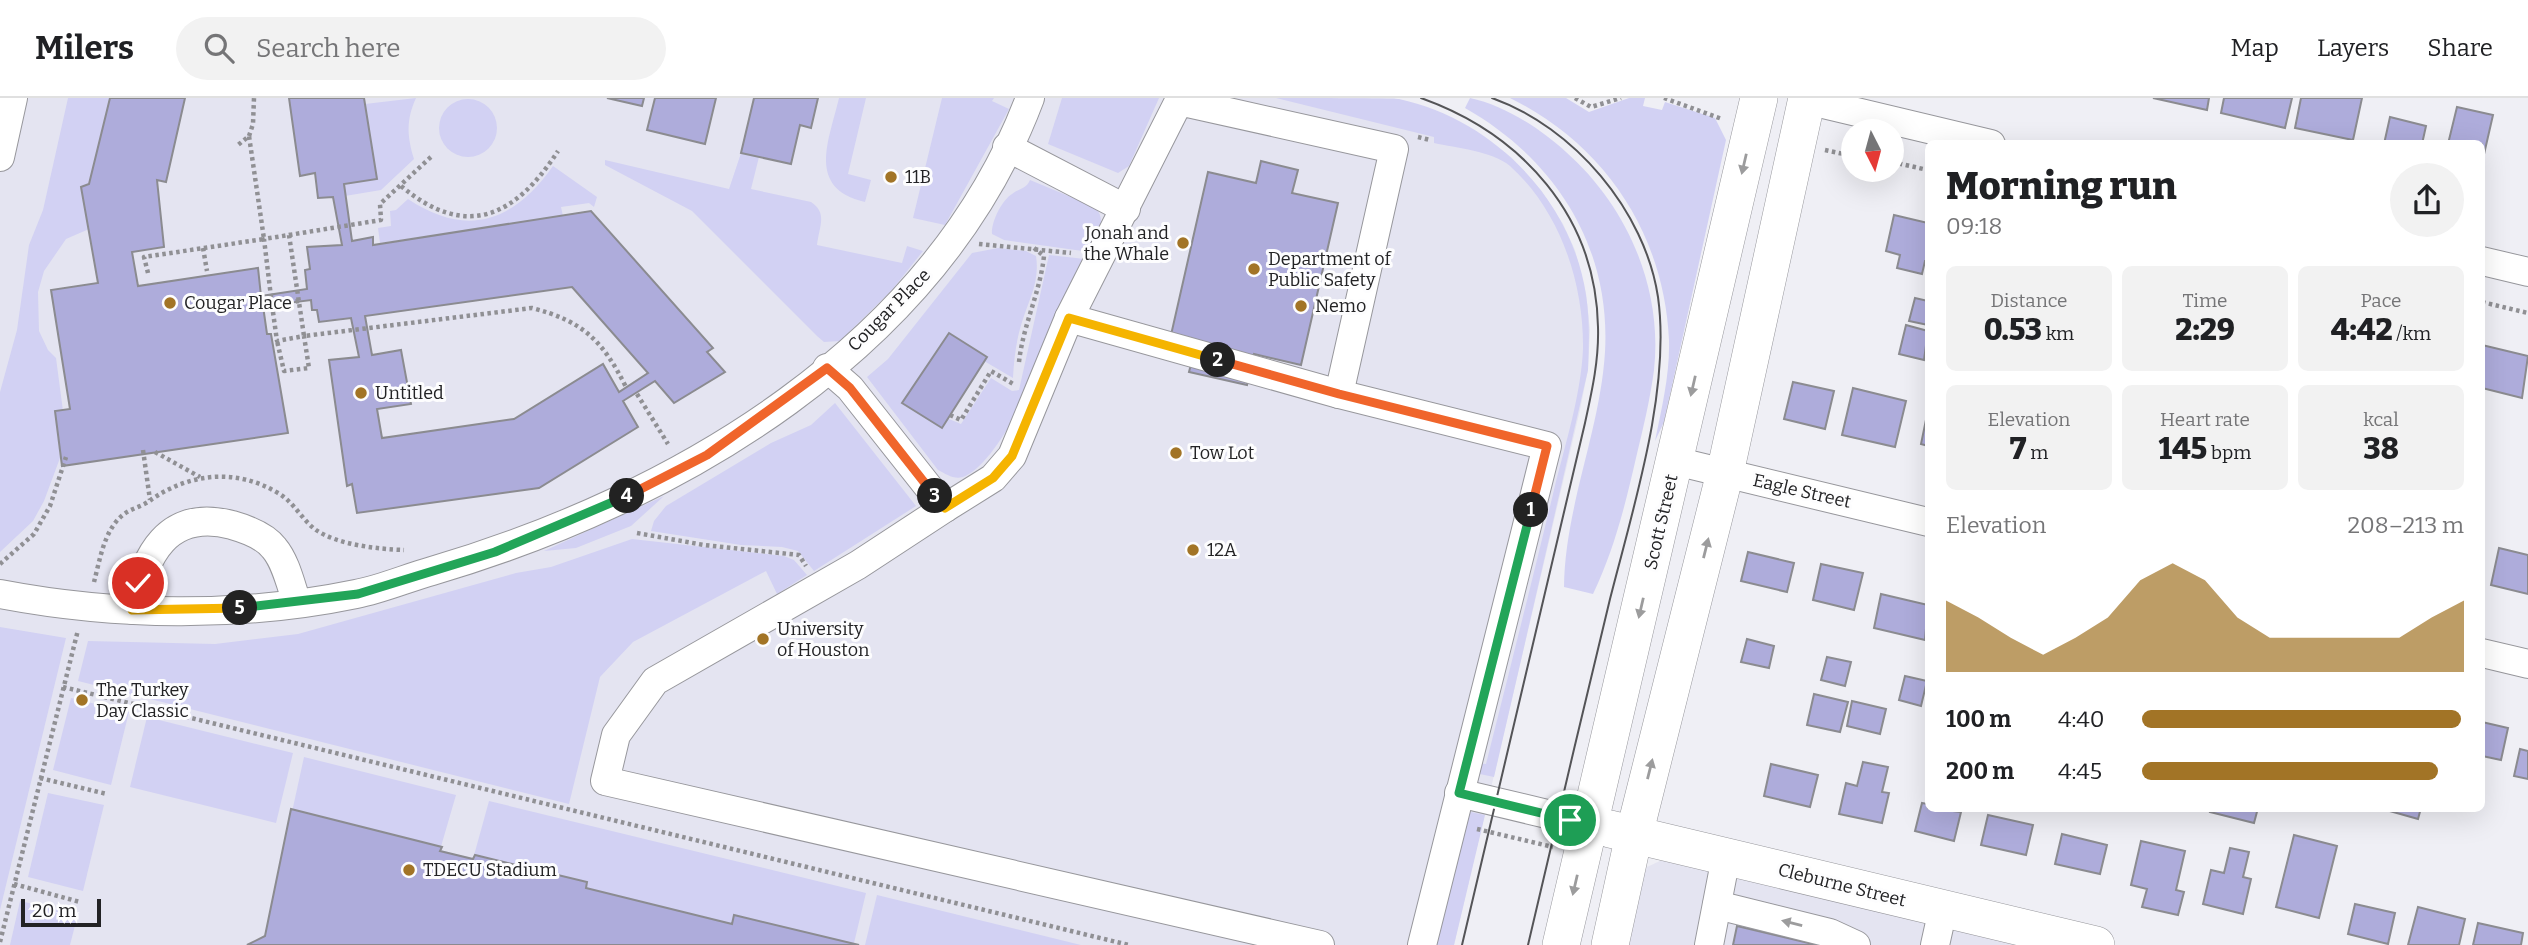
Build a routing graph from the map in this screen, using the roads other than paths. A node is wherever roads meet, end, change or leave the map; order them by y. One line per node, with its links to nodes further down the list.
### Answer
1 (13, 98): 7 (street)
2 (1030, 98): 6 (street, Cougar Place)
3 (1759, 98): 14 (main road, Scott Street, one-way to 14)
4 (1804, 99): 5 (street); 15 (main road)
5 (1974, 140)
6 (1007, 147): 8 (street); 12 (street, Cougar Place)
7 (0, 157)
8 (1126, 209): 11 (street); 13 (street)
9 (2485, 262): 10 (street)
10 (2528, 272)
11 (1069, 318): 13 (street); 16 (street)
12 (827, 368): 16 (street); 19 (street, Cougar Place)
13 (1339, 394): 23 (street)
14 (1675, 461): 15 (street, Eagle Street); 24 (main road, Scott Street, one-way to 24)
15 (1725, 473): 17 (street, Eagle Street); 25 (main road, one-way to 15)
16 (945, 508): 29 (street)
17 (1925, 521)
18 (0, 594): 20 (street, Cougar Place)
19 (297, 603): 20 (street, Cougar Place); 20 (street)
20 (132, 610)
21 (2485, 654): 22 (street)
22 (2528, 664)
23 (1459, 793): 24 (street); 30 (street)
24 (1589, 824): 25 (main road, Cleburne Street); 31 (main road, Scott Street, one-way to 31)
25 (1634, 835): 26 (main road, Cleburne Street); 32 (main road)
26 (1726, 857): 27 (street); 28 (main road, Cleburne Street)
27 (1717, 905): 33 (street); 34 (street, one-way to 27)
28 (1943, 909): 35 (street); 36 (main road, Cleburne Street)
29 (1320, 945)
30 (1422, 945)
31 (1561, 945)
32 (1610, 945)
33 (1709, 945)
34 (1856, 945)
35 (1935, 945)
36 (2096, 945)

